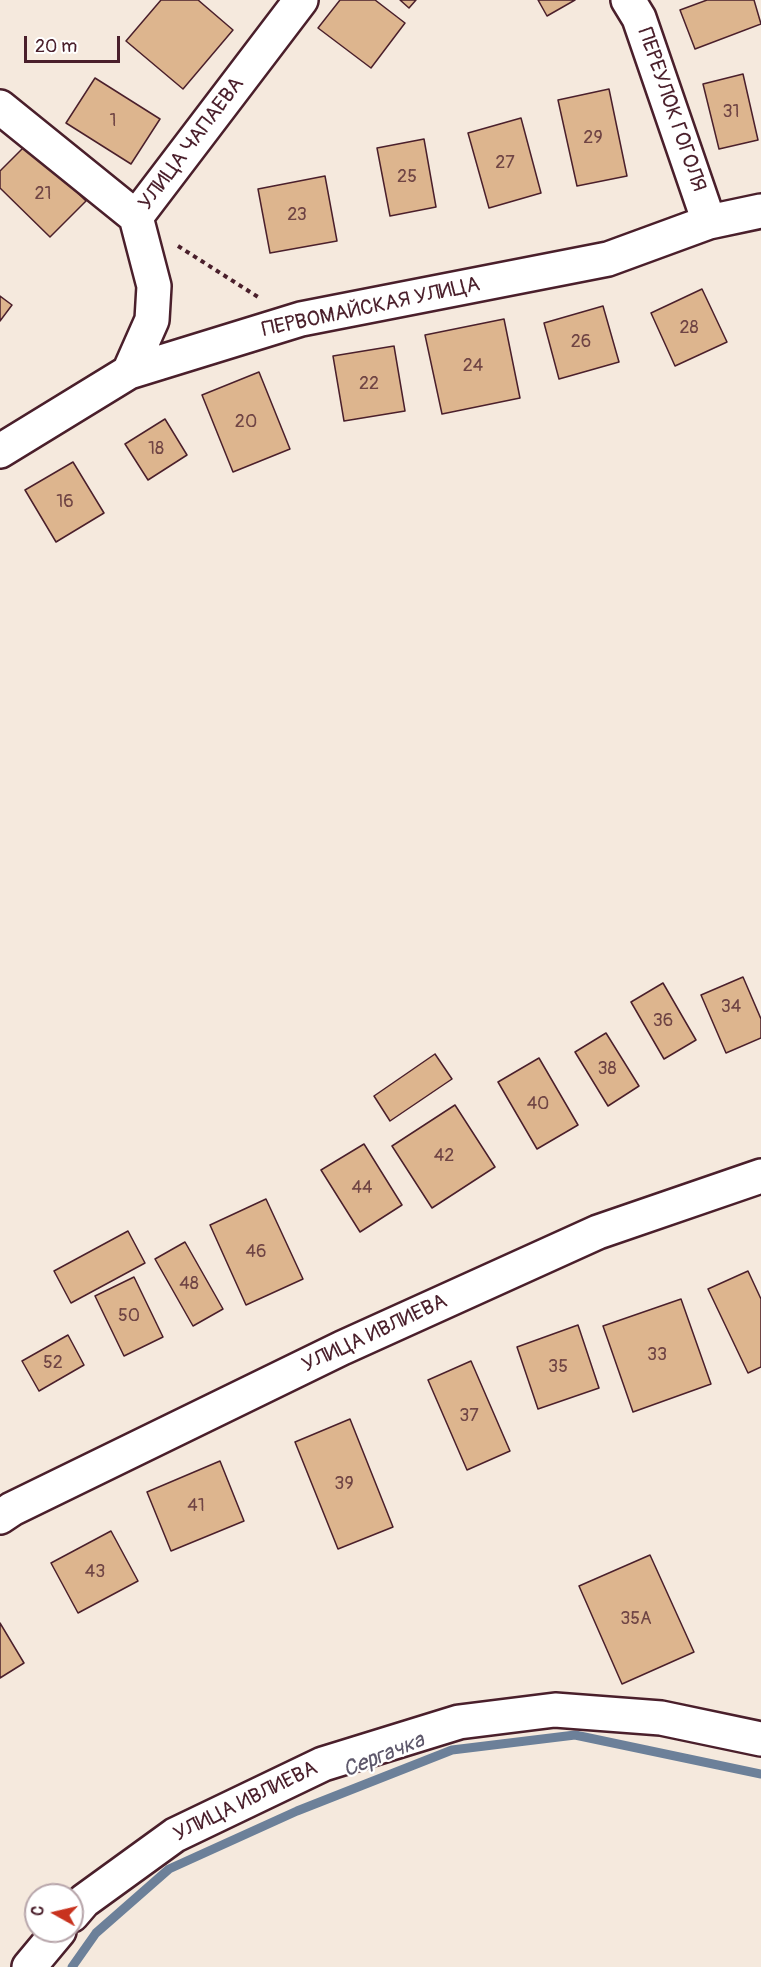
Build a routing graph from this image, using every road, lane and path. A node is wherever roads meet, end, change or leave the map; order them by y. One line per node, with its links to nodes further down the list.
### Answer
1 (301, 0): 5 (street, УЛИЦА ЧАПАЕВА)
2 (628, 0): 6 (street, ПЕРЕУЛОК ГОГОЛЯ)
3 (0, 107): 5 (street)
4 (761, 211): 6 (street, ПЕРВОМАЙСКАЯ УЛИЦА)
5 (136, 217): 7 (path); 8 (street, УЛИЦА ЧАПАЕВА)
6 (709, 222): 7 (street, ПЕРВОМАЙСКАЯ УЛИЦА)
7 (301, 319): 8 (street, ПЕРВОМАЙСКАЯ УЛИЦА)
8 (129, 372): 9 (street, ПЕРВОМАЙСКАЯ УЛИЦА)
9 (0, 451)
10 (761, 1176): 11 (street, УЛИЦА ИВЛИЕВА)
11 (0, 1517)
12 (761, 1739): 13 (street, УЛИЦА ИВЛИЕВА)
13 (84, 1902)
14 (49, 1943): 15 (street)
15 (29, 1967)

